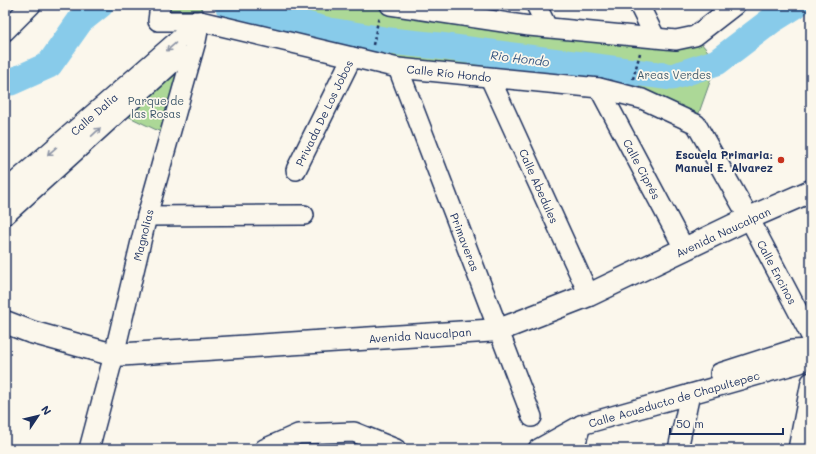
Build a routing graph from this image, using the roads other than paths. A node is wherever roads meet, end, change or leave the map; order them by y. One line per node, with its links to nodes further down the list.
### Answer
1 (31, 5): 9 (street)
2 (160, 5): 7 (street, Calle Río Hondo)
3 (536, 5): 8 (street)
4 (639, 5): 11 (street)
5 (735, 5): 11 (street)
6 (385, 10): 8 (street)
7 (200, 21): 10 (street, Magnolias); 12 (street, Calle Río Hondo); 17 (street, Calle Dalia, one-way to 17)
8 (547, 27): 11 (street)
9 (5, 31)
10 (196, 41): 17 (street, Calle Dalia, one-way to 10); 23 (street, Magnolias)
11 (648, 43)
12 (352, 56): 13 (street, Calle Río Hondo); 18 (street, Privada De Los Jobos)
13 (398, 68): 14 (street, Calle Río Hondo); 28 (street, Primaveras)
14 (490, 78): 15 (street, Calle Río Hondo); 26 (street, Calle Abedules)
15 (599, 88): 16 (street, Calle Río Hondo); 25 (street, Calle Ciprés)
16 (696, 124): 24 (street, Calle Encinos)
17 (74, 142): 19 (street, Calle Dalia, one-way to 19); 21 (street, Calle Dalia)
18 (296, 170)
19 (5, 191)
20 (811, 191): 24 (main road, Avenida Naucalpan)
21 (5, 215)
22 (304, 215): 23 (street)
23 (146, 216): 32 (street, Magnolias)
24 (749, 218): 25 (main road, Avenida Naucalpan); 29 (street, Calle Encinos)
25 (685, 250): 26 (main road, Avenida Naucalpan)
26 (588, 295): 28 (main road, Avenida Naucalpan)
27 (5, 322): 32 (main road, Avenida Naucalpan)
28 (499, 330): 32 (main road, Avenida Naucalpan); 36 (street, Primaveras)
29 (811, 336)
30 (811, 349): 35 (street)
31 (811, 354): 34 (street, Calle Acueducto de Chapultepec)
32 (114, 355): 39 (street, Magnolias)
33 (811, 382): 45 (street)
34 (690, 394): 37 (street, Calle Acueducto de Chapultepec); 44 (street)
35 (629, 398)
36 (532, 417)
37 (581, 425): 42 (street, Calle Acueducto de Chapultepec); 43 (street)
38 (351, 440): 40 (street); 41 (street)
39 (89, 449)
40 (264, 449)
41 (396, 449)
42 (538, 449)
43 (574, 449)
44 (678, 449)
45 (798, 449)

